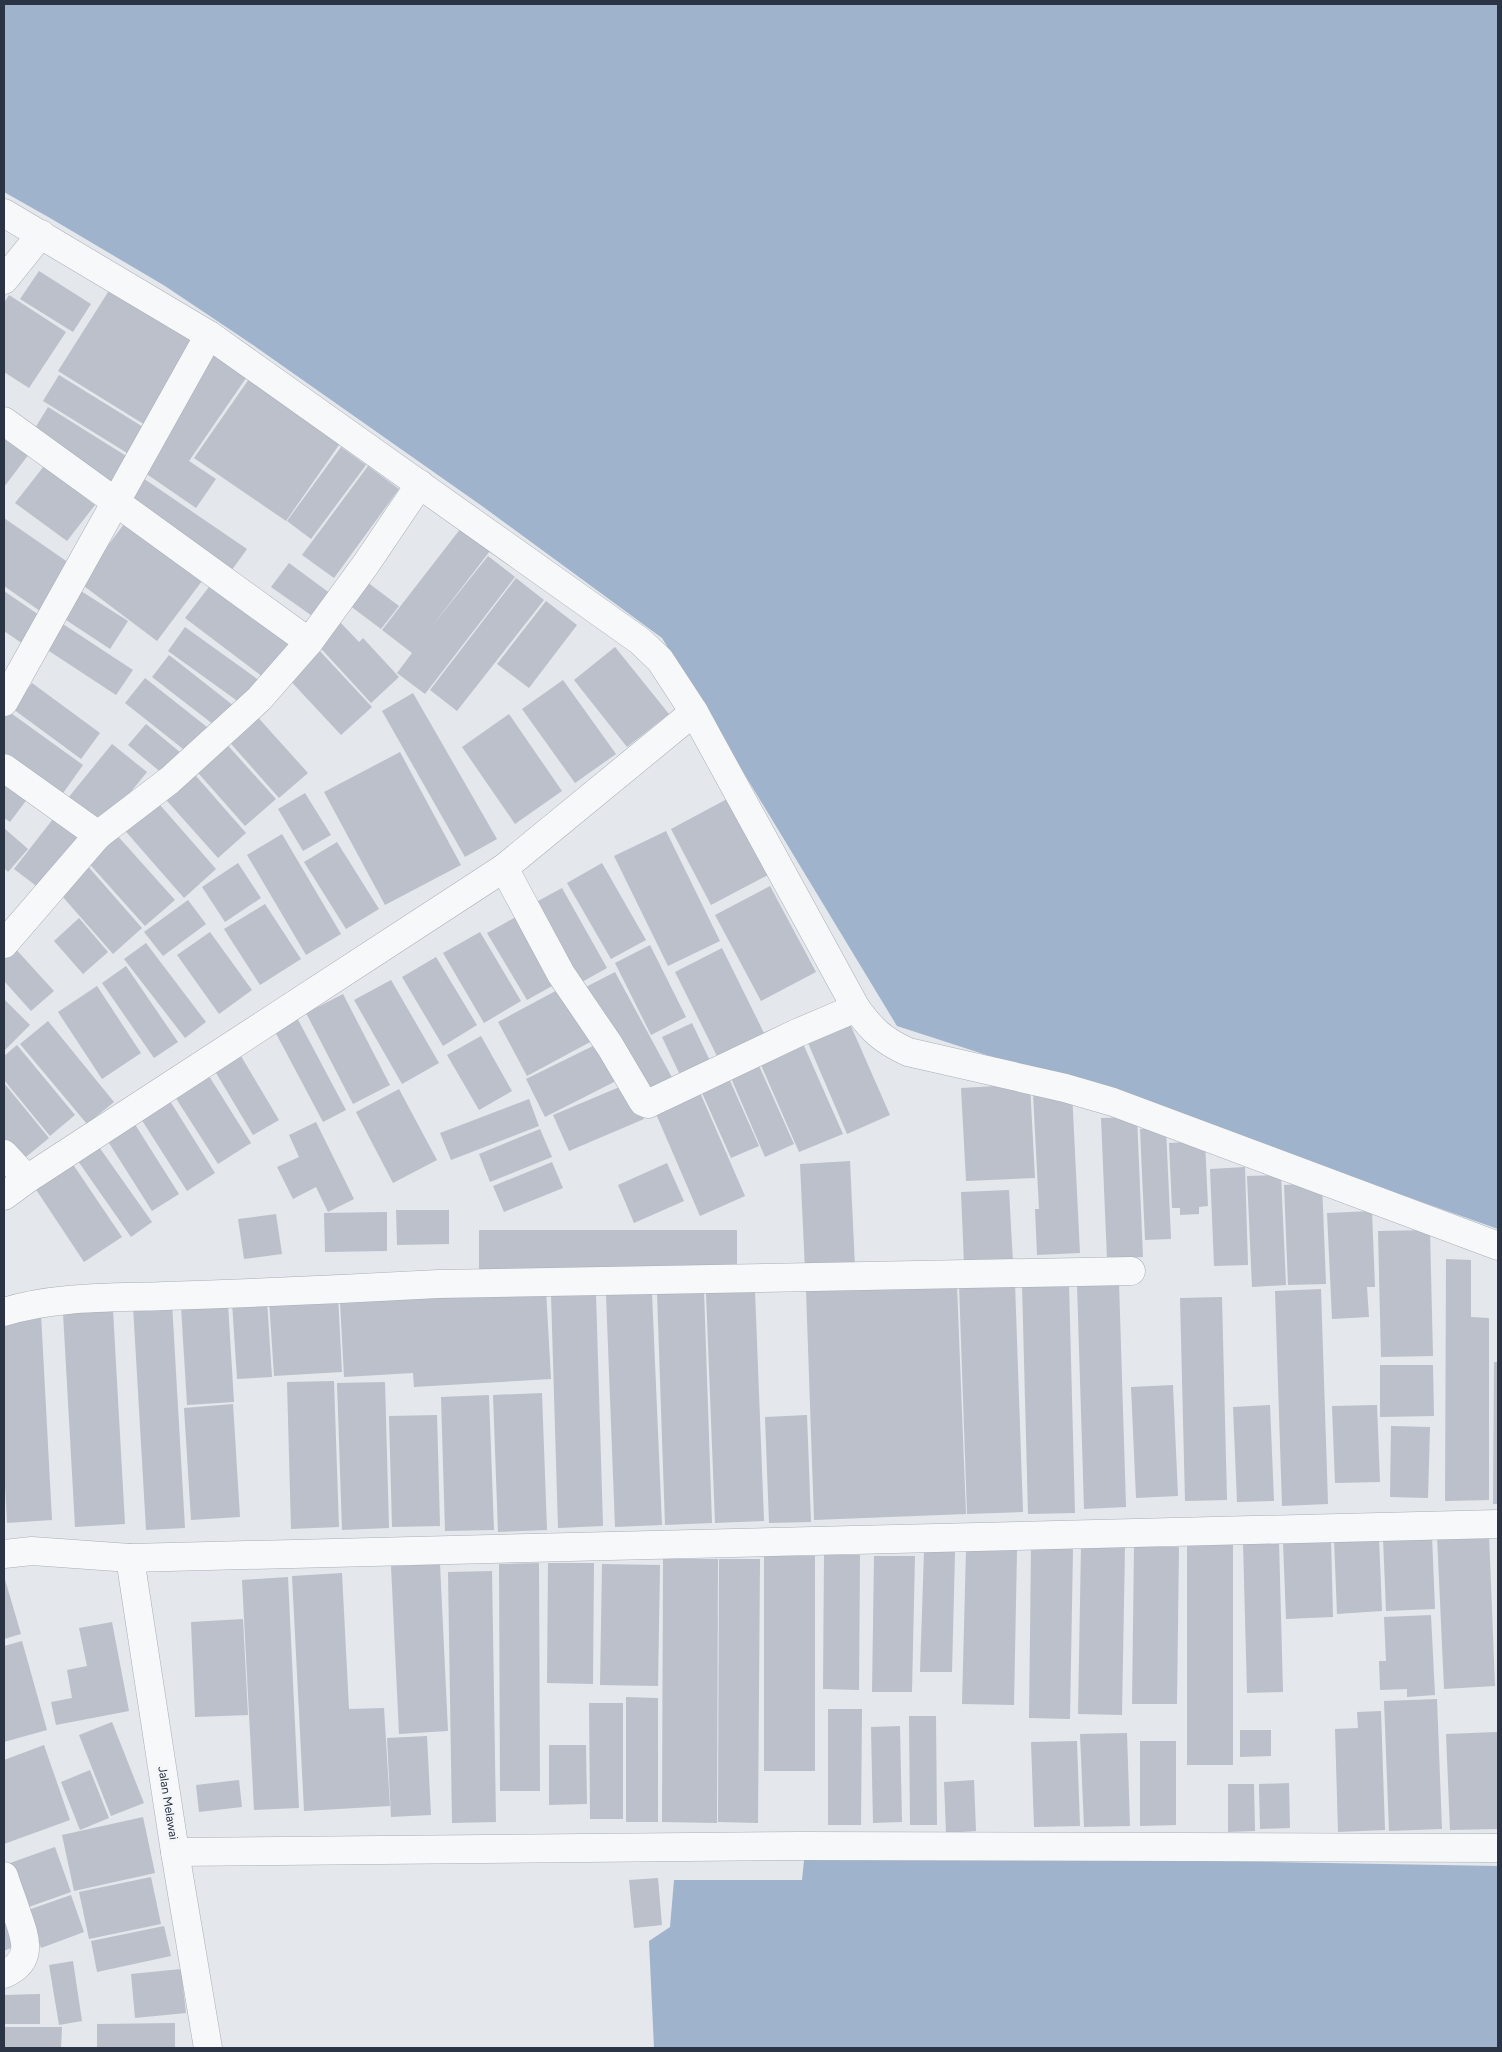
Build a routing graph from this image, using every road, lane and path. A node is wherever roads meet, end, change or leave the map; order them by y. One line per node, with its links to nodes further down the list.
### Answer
1 (4, 213): 2 (street)
2 (41, 234): 3 (street); 4 (street)
3 (4, 280)
4 (209, 335): 6 (street); 7 (street)
5 (4, 422): 7 (street)
6 (420, 484): 8 (street); 10 (street)
7 (114, 503): 8 (street); 9 (street)
8 (309, 642): 12 (street)
9 (4, 702)
10 (694, 712): 13 (street); 15 (street)
11 (4, 768): 12 (street)
12 (98, 835): 14 (street)
13 (504, 868): 15 (street); 17 (street)
14 (4, 944)
15 (856, 1008): 19 (street)
16 (4, 1154): 17 (street)
17 (27, 1179): 18 (street)
18 (4, 1196)
19 (1498, 1246)
20 (1131, 1271): 21 (street)
21 (4, 1312)
22 (1498, 1524): 24 (street)
23 (4, 1554): 24 (street)
24 (130, 1558): 26 (street, Jalan Melawai)
25 (1498, 1848): 26 (street)
26 (175, 1852): 29 (street, Jalan Melawai)
27 (4, 1876): 28 (street)
28 (4, 1974)
29 (208, 2048)

